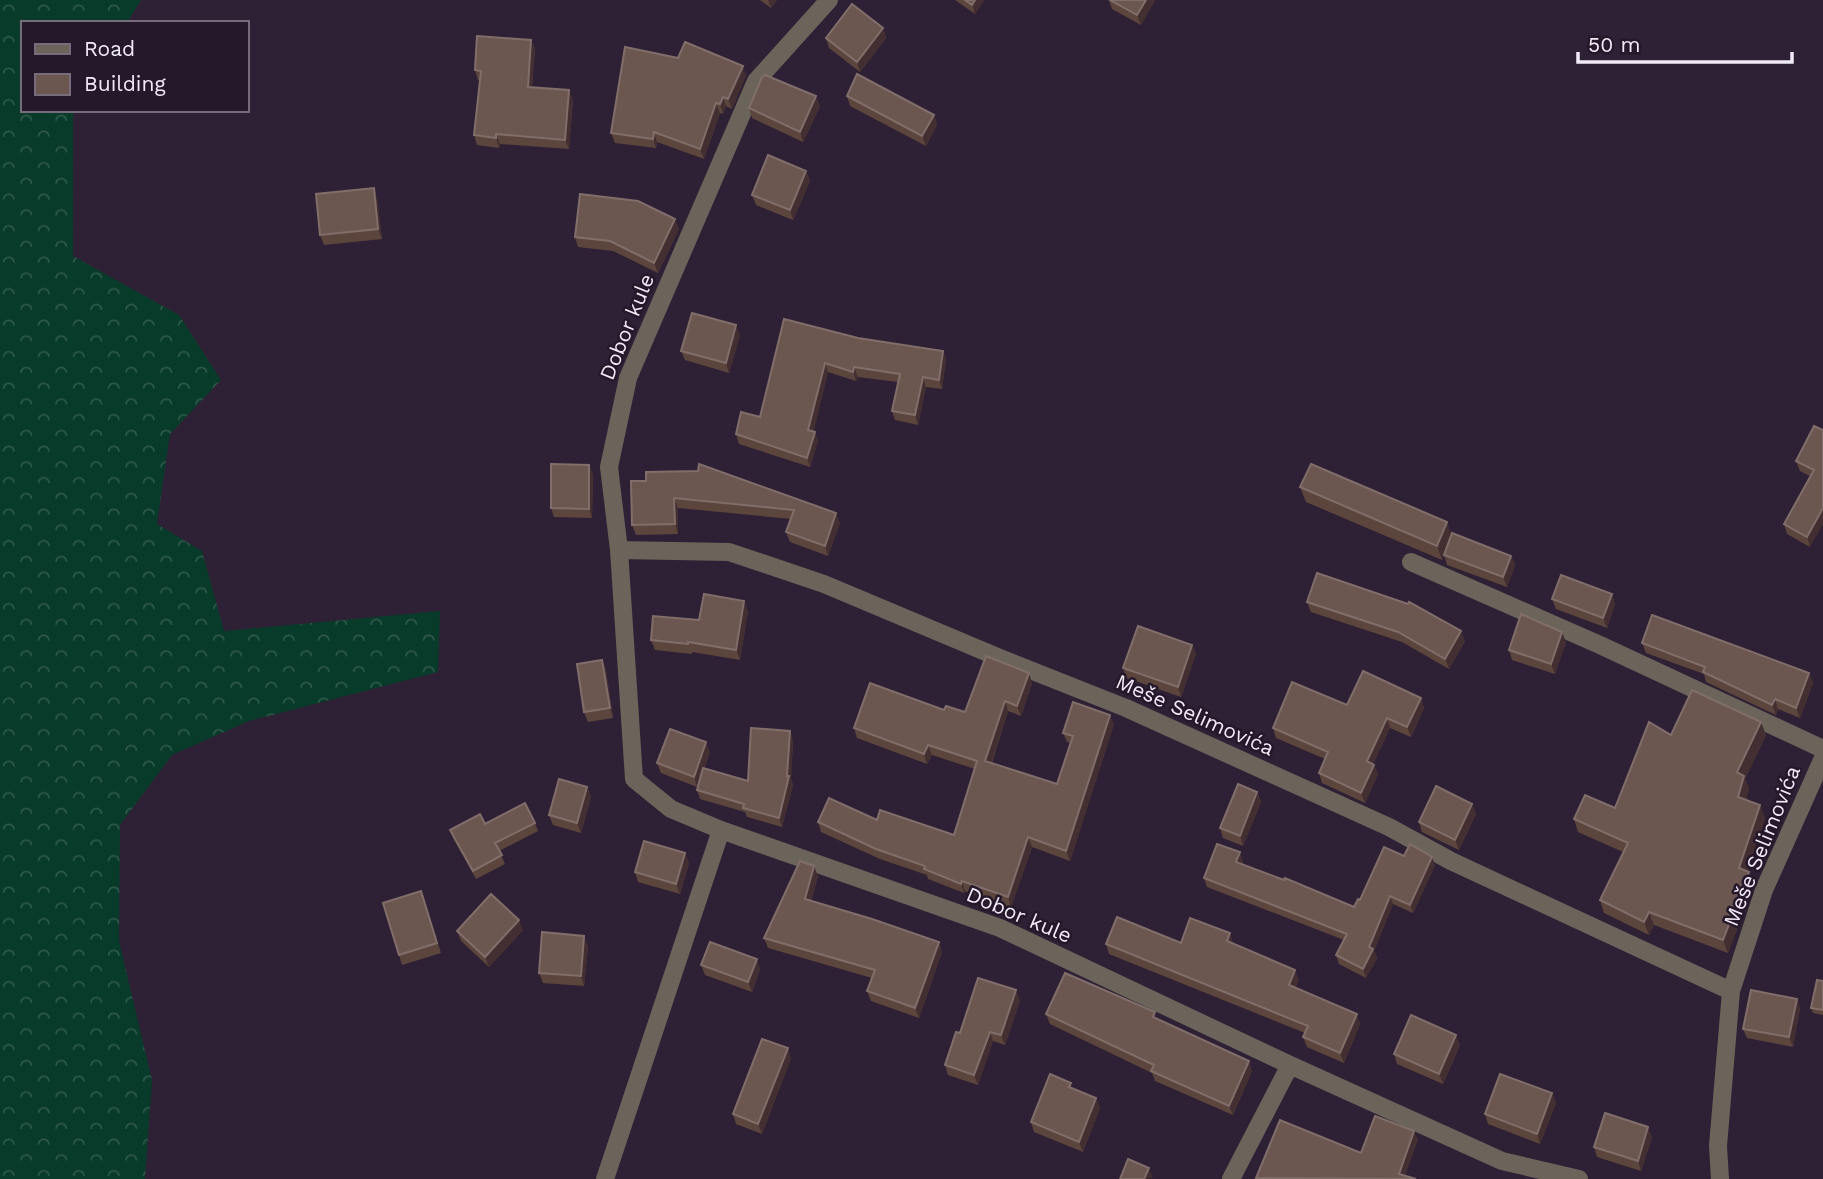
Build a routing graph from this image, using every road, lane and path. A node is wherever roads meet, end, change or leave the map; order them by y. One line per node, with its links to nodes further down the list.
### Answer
1 (829, 0): 2 (street, Dobor kule)
2 (619, 550): 6 (street, Dobor kule); 7 (street, Meše Selimovića)
3 (1410, 562): 4 (street)
4 (1823, 749)
5 (1823, 758): 7 (street, Meše Selimovića)
6 (721, 830): 8 (street, Dobor kule); 9 (street)
7 (1731, 991): 12 (street, Meše Selimovića)
8 (1290, 1065): 10 (street); 11 (street, Dobor kule)
9 (605, 1179)
10 (1231, 1179)
11 (1579, 1179)
12 (1720, 1179)

